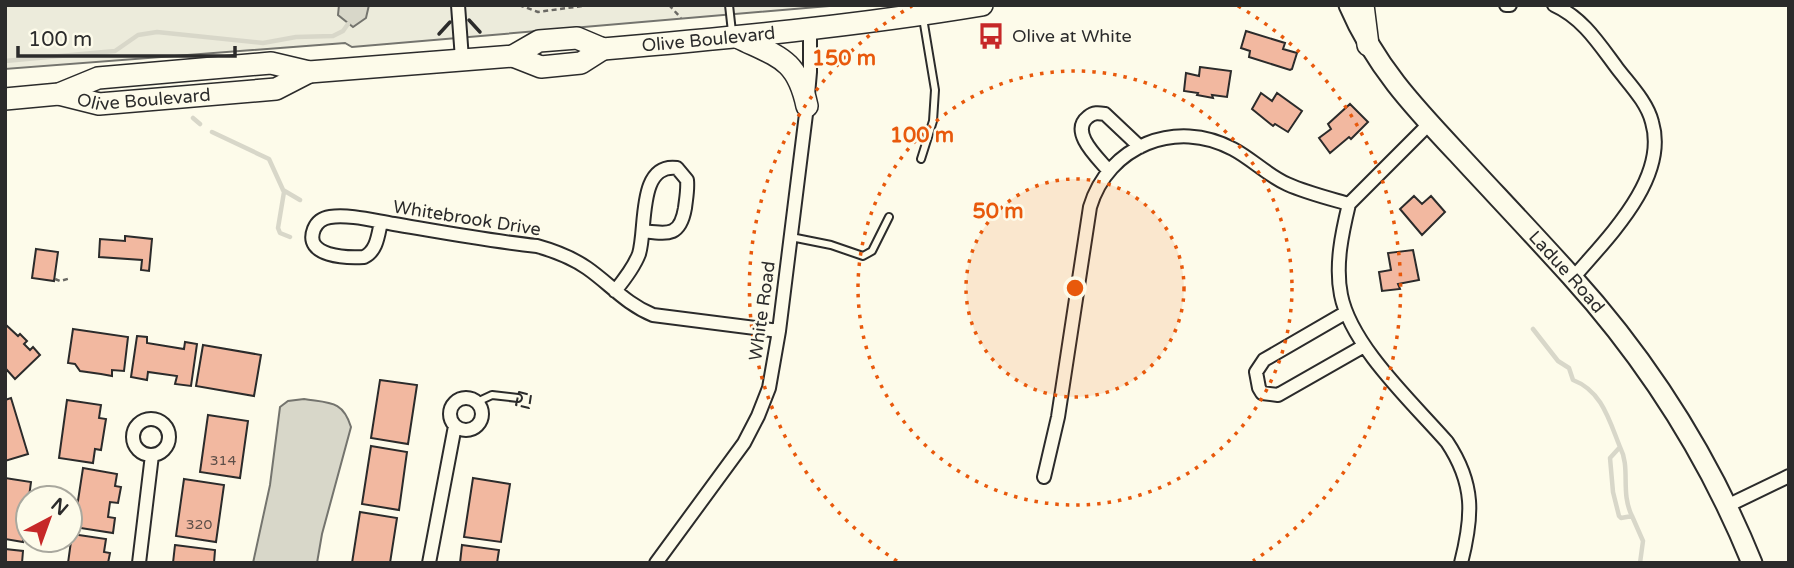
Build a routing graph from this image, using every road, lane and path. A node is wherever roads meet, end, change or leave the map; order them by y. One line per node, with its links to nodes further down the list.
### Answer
1 (458, 5): 15 (street)
2 (519, 5): 3 (path)
3 (589, 5)
4 (669, 5): 11 (path)
5 (729, 5): 13 (lane)
6 (982, 5): 10 (main road, Olive Boulevard)
7 (1349, 5): 14 (main road, Ladue Road)
8 (1363, 5): 14 (main road)
9 (1554, 5): 28 (street)
10 (923, 16): 12 (main road, Olive Boulevard); 20 (lane)
11 (681, 18)
12 (810, 30): 13 (main road, Olive Boulevard); 17 (street, White Road)
13 (734, 38): 15 (main road, Olive Boulevard); 17 (main road)
14 (1368, 45): 18 (main road, Ladue Road)
15 (462, 59): 16 (main road, Olive Boulevard)
16 (5, 99)
17 (807, 106): 26 (street, White Road)
18 (1430, 123): 22 (street); 28 (main road, Ladue Road)
19 (1140, 146): 21 (street); 21 (street); 22 (street)
20 (921, 159)
21 (1108, 170): 39 (street)
22 (1349, 204): 31 (street)
23 (889, 217): 26 (lane)
24 (381, 222): 24 (street, Whitebrook Drive); 30 (street, Whitebrook Drive)
25 (643, 232): 25 (street); 30 (street)
26 (789, 237): 32 (street, White Road)
27 (71, 278): 29 (path)
28 (1573, 278): 40 (main road, Ladue Road)
29 (55, 279)
30 (615, 291): 32 (street, Whitebrook Drive)
31 (1346, 313): 33 (street); 33 (street)
32 (779, 331): 43 (street, White Road)
33 (1364, 346): 44 (street)
34 (518, 398): 35 (lane)
35 (477, 402): 36 (street); 36 (street)
36 (455, 426): 42 (street)
37 (152, 455): 41 (street)
38 (1789, 476): 40 (street)
39 (1044, 477)
40 (1727, 506): 45 (main road, Ladue Road)
41 (139, 563)
42 (429, 563)
43 (656, 563)
44 (1461, 563)
45 (1752, 563)

